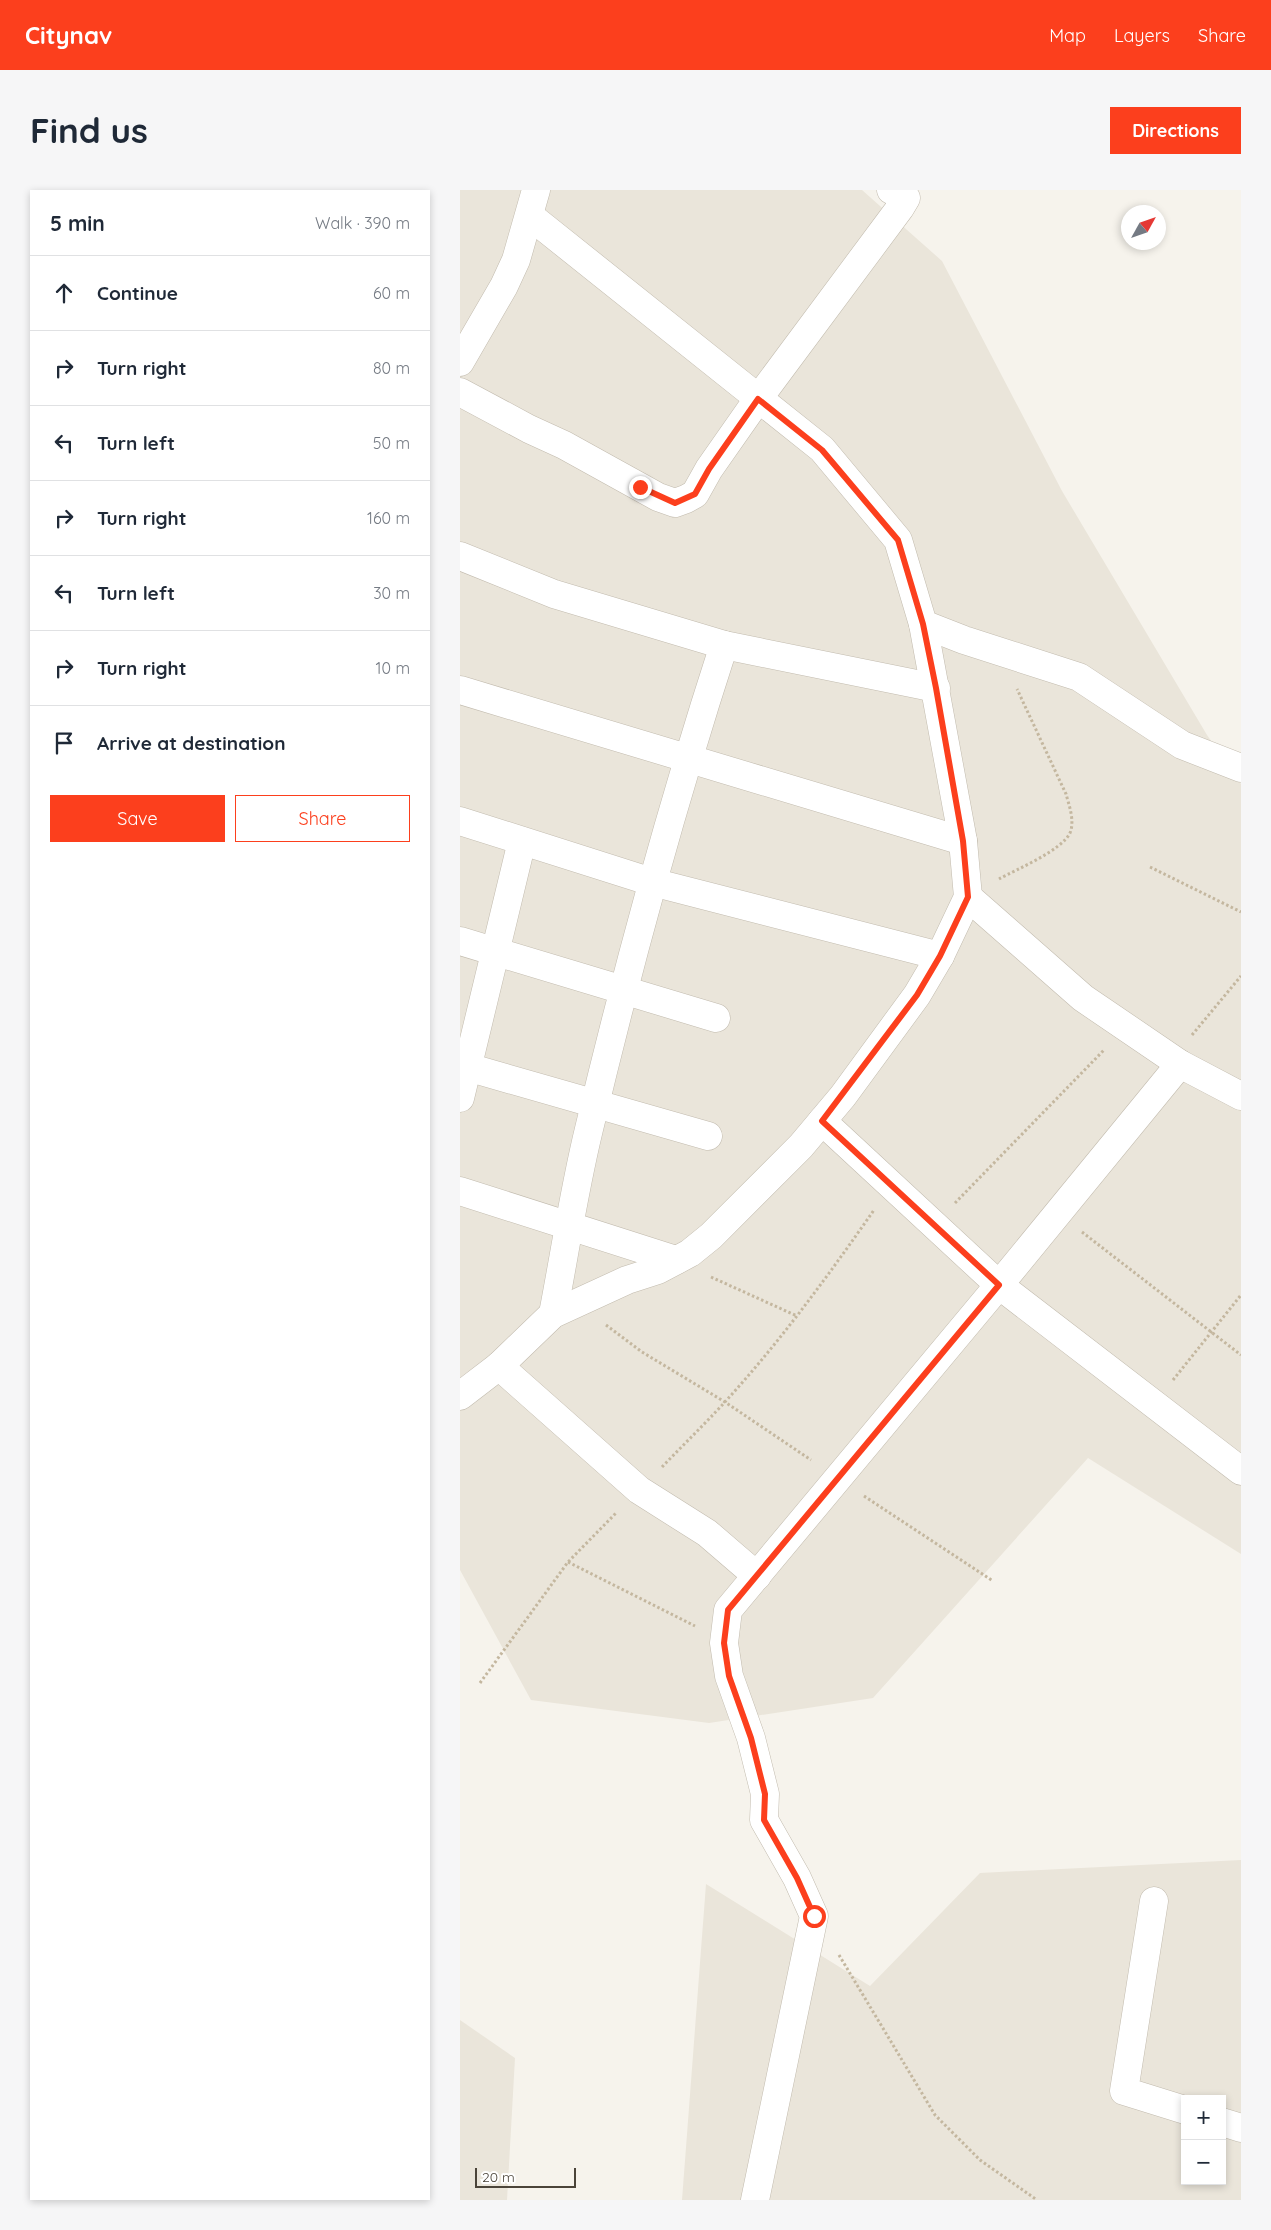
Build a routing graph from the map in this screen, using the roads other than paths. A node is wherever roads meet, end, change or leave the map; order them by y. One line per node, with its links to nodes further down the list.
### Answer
1 (536, 190): 3 (street)
2 (891, 190): 6 (street)
3 (530, 216): 4 (street); 6 (street)
4 (460, 362)
5 (460, 392): 6 (street)
6 (758, 399): 8 (street)
7 (460, 556): 9 (street)
8 (923, 624): 10 (street); 13 (street)
9 (724, 646): 10 (street); 12 (street)
10 (936, 688): 16 (street)
11 (460, 690): 12 (street)
12 (687, 758): 16 (street); 17 (street)
13 (1241, 768)
14 (460, 822): 15 (street)
15 (522, 841): 17 (street); 20 (street)
16 (963, 841): 18 (street)
17 (652, 882): 21 (street); 22 (street)
18 (968, 897): 21 (street); 24 (street)
19 (460, 942): 20 (street)
20 (497, 952): 22 (street); 25 (street)
21 (940, 956): 29 (street)
22 (624, 988): 23 (street); 28 (street)
23 (716, 1018)
24 (1176, 1061): 26 (street); 34 (street)
25 (464, 1067): 27 (street); 28 (street)
26 (1241, 1096)
27 (460, 1098)
28 (595, 1104): 30 (street); 32 (street)
29 (822, 1121): 33 (street); 34 (street)
30 (708, 1136)
31 (460, 1191): 32 (street)
32 (570, 1226): 33 (street); 35 (street)
33 (676, 1260): 35 (street)
34 (999, 1285): 38 (street); 39 (street)
35 (553, 1314): 36 (street)
36 (499, 1366): 37 (street); 39 (street)
37 (460, 1396)
38 (1241, 1471)
39 (757, 1576): 44 (street)
40 (1154, 1901): 41 (street)
41 (1181, 2109)
42 (1226, 2123): 43 (street)
43 (1241, 2128)
44 (755, 2200)

